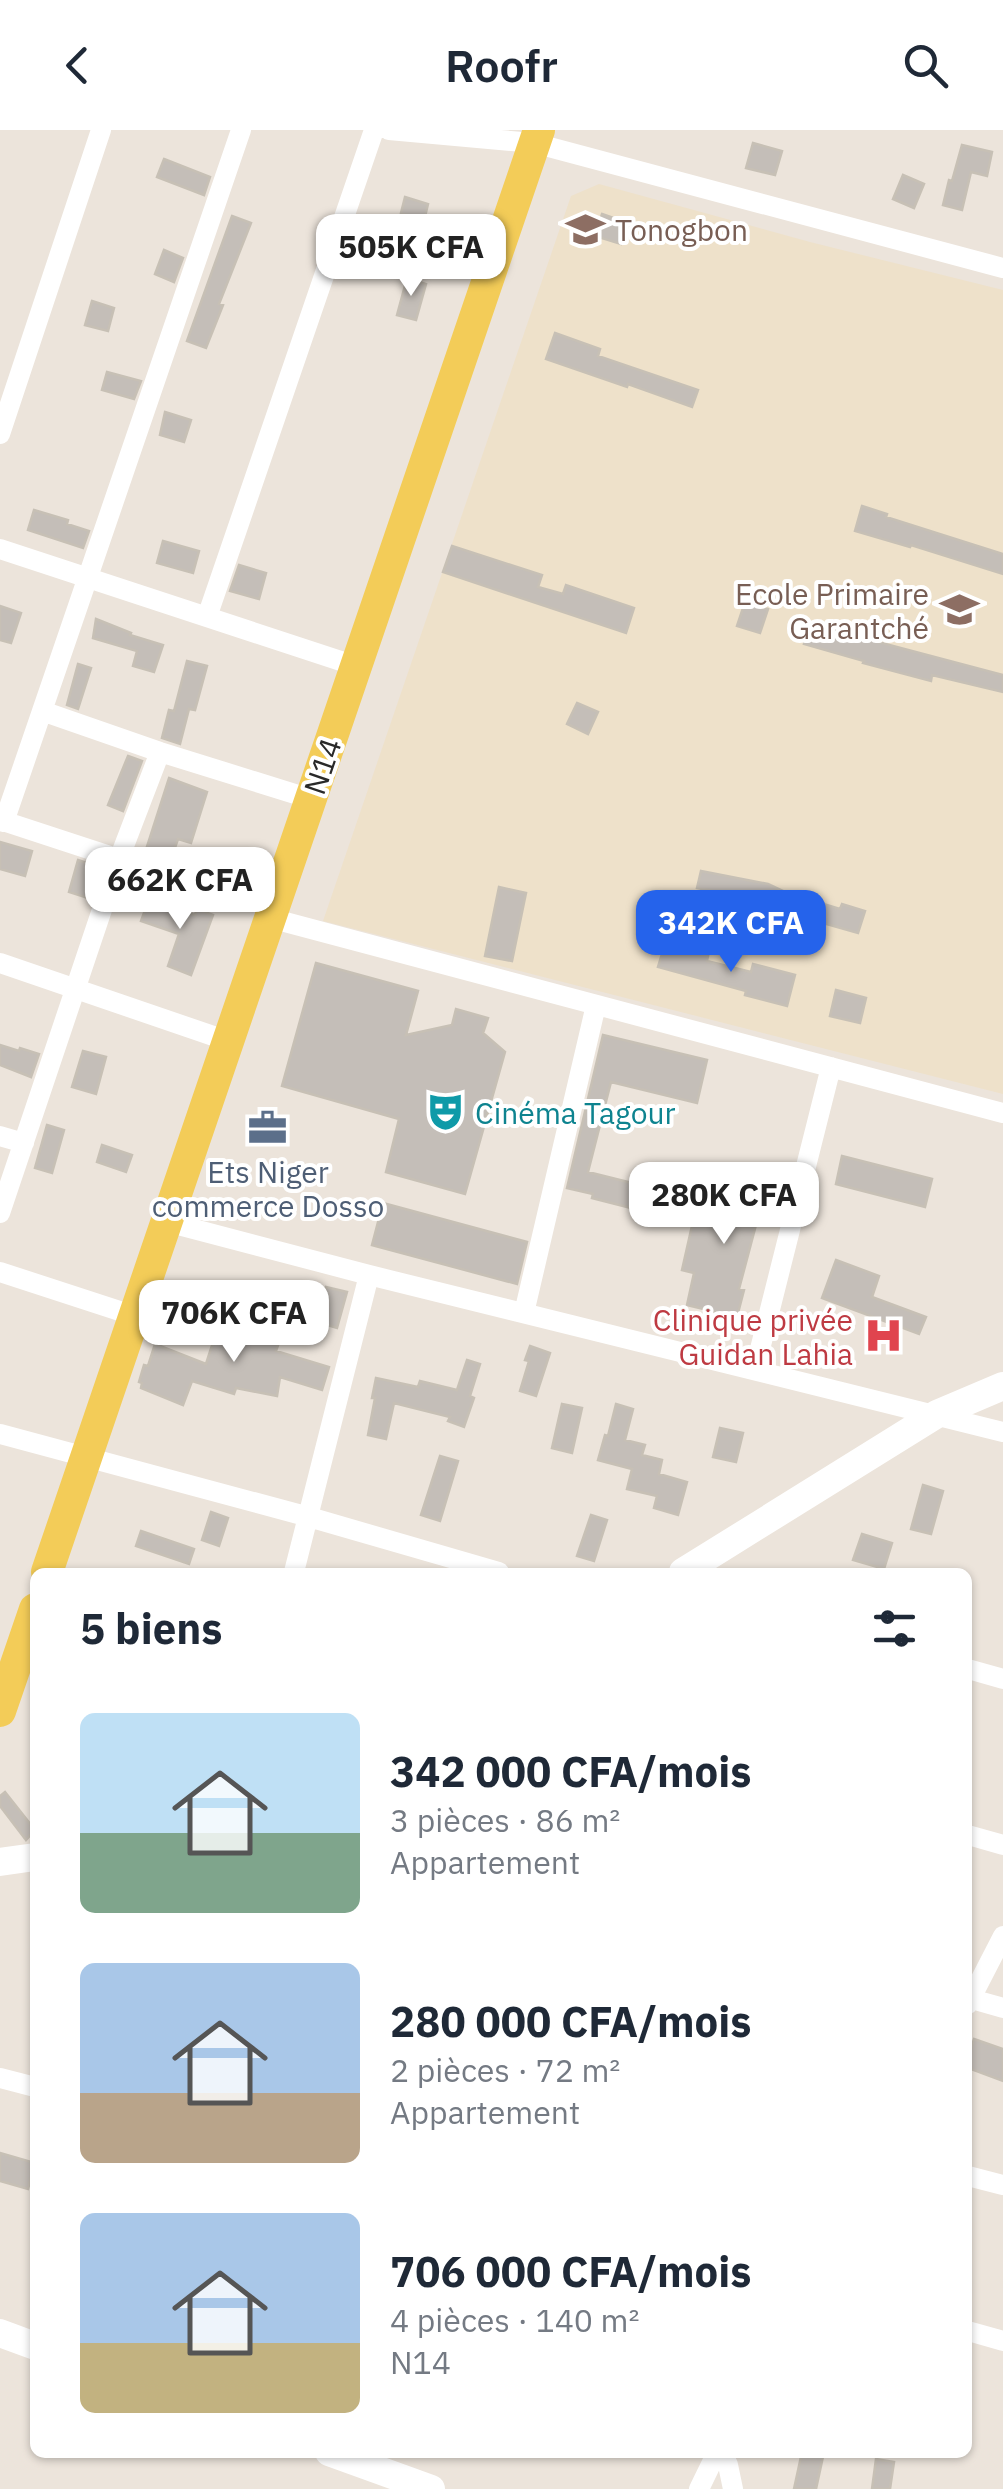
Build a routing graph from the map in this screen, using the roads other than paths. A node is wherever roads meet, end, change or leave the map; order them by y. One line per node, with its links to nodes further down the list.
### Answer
1 (101, 130): 7 (street)
2 (240, 130): 9 (street)
3 (374, 130): 10 (street)
4 (389, 130): 5 (street)
5 (537, 136): 6 (street); 11 (main road, N14)
6 (1003, 268)
7 (0, 434)
8 (0, 549): 9 (street)
9 (88, 578): 10 (street); 12 (street)
10 (207, 616): 11 (street)
11 (356, 666): 14 (main road, N14)
12 (42, 711): 13 (street); 15 (street)
13 (160, 752): 14 (street); 16 (street)
14 (311, 800): 17 (main road, N14)
15 (2, 821): 16 (street)
16 (120, 859): 19 (street)
17 (270, 918): 20 (street); 21 (main road, N14)
18 (0, 962): 19 (street)
19 (76, 989): 21 (street); 25 (street)
20 (596, 1005): 22 (street); 30 (street)
21 (228, 1041): 27 (main road, N14)
22 (831, 1067): 23 (street); 32 (street)
23 (1003, 1113)
24 (0, 1136): 25 (street)
25 (24, 1143): 26 (street)
26 (0, 1213)
27 (167, 1222): 29 (street); 31 (main road, N14)
28 (0, 1272): 31 (street)
29 (368, 1274): 30 (street); 38 (street)
30 (524, 1313): 32 (street)
31 (135, 1316): 37 (main road, N14)
32 (755, 1369): 34 (street)
33 (1003, 1386): 34 (street)
34 (937, 1414): 35 (street); 42 (street)
35 (1003, 1432)
36 (0, 1434): 37 (street)
37 (86, 1458): 38 (street); 39 (main road, N14)
38 (309, 1517): 40 (street); 41 (street)
39 (49, 1568)
40 (295, 1568)
41 (485, 1568)
42 (690, 1568)
43 (30, 1624): 46 (main road)
44 (972, 1670): 45 (street)
45 (1003, 1678)
46 (0, 1711)
47 (972, 1837): 48 (street)
48 (1003, 1845)
49 (30, 1857): 50 (street)
50 (0, 1862)
51 (1003, 1936): 52 (street)
52 (972, 1993)
53 (972, 2001): 54 (street)
54 (1003, 2008)
55 (0, 2078): 56 (street)
56 (30, 2087)
57 (972, 2177): 58 (street)
58 (1003, 2185)
59 (0, 2333): 62 (street)
60 (972, 2333): 61 (street)
61 (1003, 2341)
62 (30, 2344)
63 (345, 2458): 67 (street)
64 (716, 2458): 68 (street)
65 (723, 2458): 66 (street)
66 (733, 2488)
67 (431, 2489)
68 (699, 2489)

